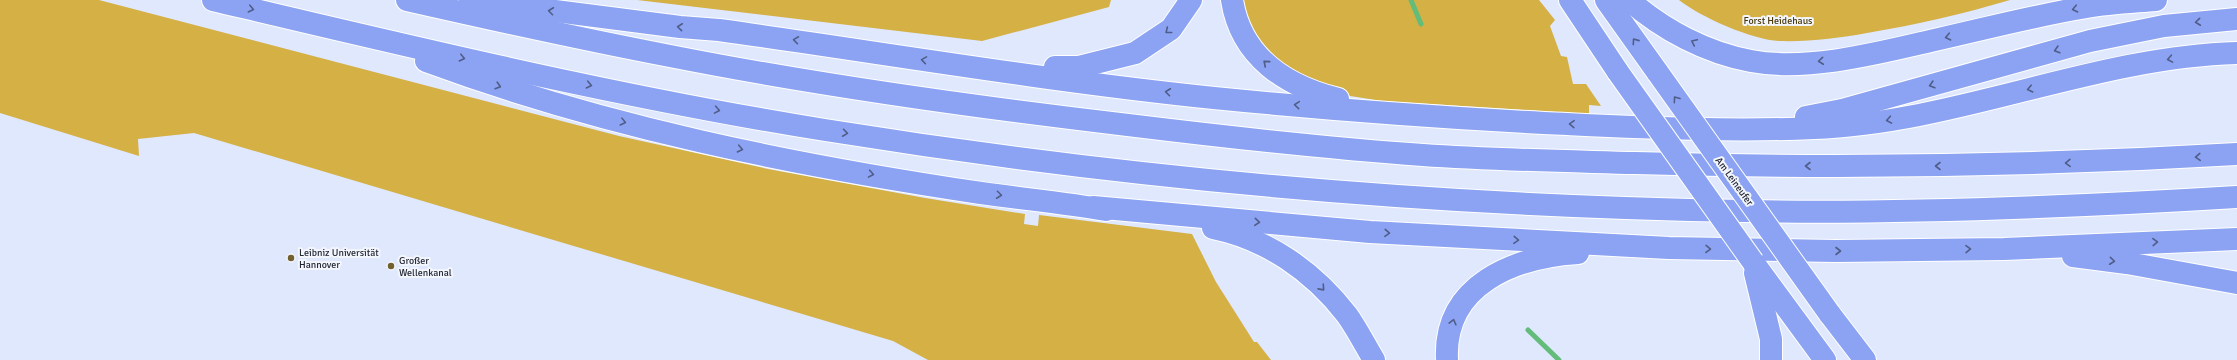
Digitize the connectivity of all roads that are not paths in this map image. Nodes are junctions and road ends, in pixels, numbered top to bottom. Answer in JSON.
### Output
{"nodes":[{"id":1,"x":213,"y":0,"type":"edge"},
{"id":2,"x":407,"y":0,"type":"edge"},
{"id":3,"x":470,"y":0,"type":"edge"},
{"id":4,"x":1191,"y":0,"type":"edge"},
{"id":5,"x":1232,"y":0,"type":"edge"},
{"id":6,"x":1570,"y":0,"type":"edge"},
{"id":7,"x":1606,"y":0,"type":"edge"},
{"id":8,"x":1629,"y":0,"type":"edge"},
{"id":9,"x":2156,"y":0,"type":"edge"},
{"id":10,"x":2237,"y":19,"type":"edge"},
{"id":11,"x":342,"y":31,"type":"junction"},
{"id":12,"x":2237,"y":53,"type":"edge"},
{"id":13,"x":963,"y":66,"type":"junction"},
{"id":14,"x":1462,"y":118,"type":"junction"},
{"id":15,"x":1748,"y":129,"type":"junction"},
{"id":16,"x":2237,"y":154,"type":"edge"},
{"id":17,"x":2237,"y":197,"type":"edge"},
{"id":18,"x":1093,"y":207,"type":"junction"},
{"id":19,"x":2237,"y":239,"type":"edge"},
{"id":20,"x":1669,"y":248,"type":"junction"},
{"id":21,"x":2004,"y":249,"type":"junction"},
{"id":22,"x":1753,"y":262,"type":"junction"},
{"id":23,"x":2237,"y":283,"type":"edge"},
{"id":24,"x":1374,"y":360,"type":"edge"},
{"id":25,"x":1447,"y":360,"type":"edge"},
{"id":26,"x":1771,"y":360,"type":"edge"},
{"id":27,"x":1825,"y":360,"type":"edge"},
{"id":28,"x":1865,"y":360,"type":"edge"}],
"edges":[{"from":1,"to":11,"type":"highway","one_way":true},
{"from":16,"to":2,"type":"highway","one_way":true},
{"from":13,"to":3,"type":"highway","one_way":true},
{"from":4,"to":13,"type":"highway","one_way":true},
{"from":14,"to":5,"type":"highway","one_way":true},
{"from":6,"to":22,"type":"highway","bridge":true},
{"from":28,"to":7,"type":"highway","name":"Am Leineufer","one_way":true,"bridge":true},
{"from":9,"to":8,"type":"highway","one_way":true},
{"from":10,"to":15,"type":"highway","one_way":true},
{"from":11,"to":17,"type":"highway","one_way":true},
{"from":11,"to":18,"type":"highway","one_way":true},
{"from":12,"to":15,"type":"highway","one_way":true},
{"from":14,"to":13,"type":"highway","one_way":true},
{"from":15,"to":14,"type":"highway","one_way":true},
{"from":18,"to":20,"type":"highway","one_way":true},
{"from":18,"to":24,"type":"highway","one_way":true},
{"from":21,"to":19,"type":"highway","one_way":true},
{"from":20,"to":21,"type":"highway","one_way":true},
{"from":25,"to":20,"type":"highway","one_way":true},
{"from":21,"to":23,"type":"highway","one_way":true},
{"from":22,"to":26,"type":"highway"},
{"from":22,"to":27,"type":"highway"}]}
